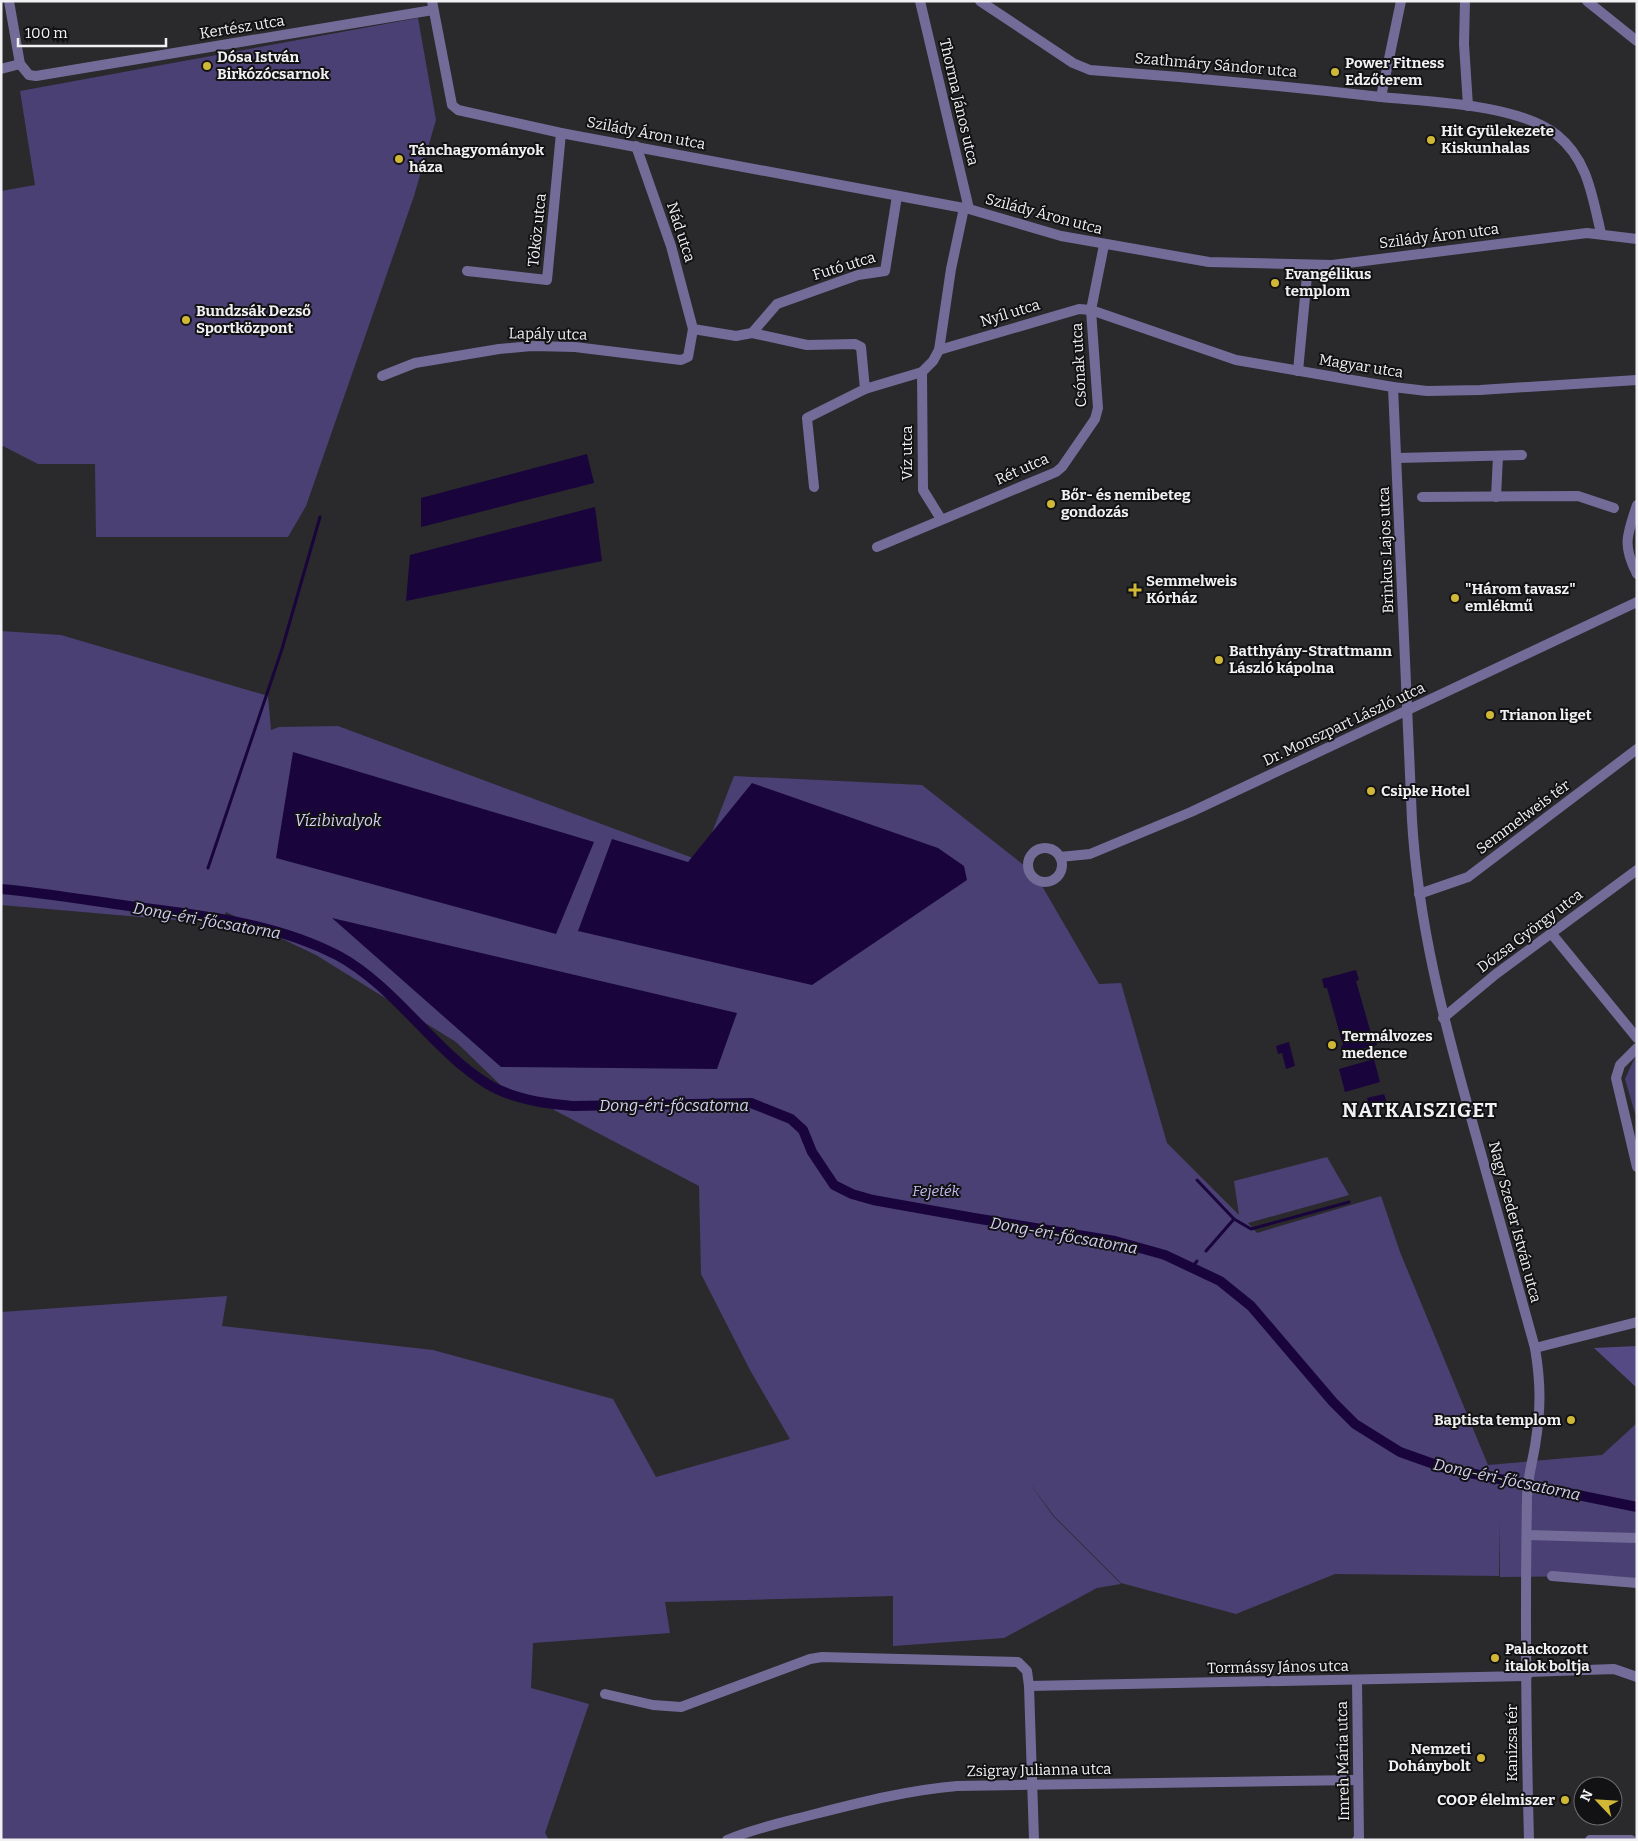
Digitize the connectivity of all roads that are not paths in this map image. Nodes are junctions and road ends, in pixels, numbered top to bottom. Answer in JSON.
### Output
{"nodes":[{"id":1,"x":9,"y":1,"type":"edge"},
{"id":2,"x":920,"y":1,"type":"edge"},
{"id":3,"x":980,"y":1,"type":"edge"},
{"id":4,"x":1401,"y":1,"type":"edge"},
{"id":5,"x":1466,"y":1,"type":"edge"},
{"id":6,"x":1587,"y":1,"type":"edge"},
{"id":7,"x":433,"y":4,"type":"edge"},
{"id":8,"x":1637,"y":41,"type":"edge"},
{"id":9,"x":20,"y":64,"type":"junction"},
{"id":10,"x":1,"y":69,"type":"edge"},
{"id":11,"x":1381,"y":97,"type":"junction"},
{"id":12,"x":1468,"y":106,"type":"junction"},
{"id":13,"x":561,"y":133,"type":"junction"},
{"id":14,"x":636,"y":146,"type":"junction"},
{"id":15,"x":897,"y":196,"type":"junction"},
{"id":16,"x":966,"y":209,"type":"junction"},
{"id":17,"x":1601,"y":233,"type":"junction"},
{"id":18,"x":1637,"y":239,"type":"edge"},
{"id":19,"x":1104,"y":245,"type":"junction"},
{"id":20,"x":1308,"y":265,"type":"junction"},
{"id":21,"x":467,"y":271,"type":"dead end"},
{"id":22,"x":1090,"y":310,"type":"junction"},
{"id":23,"x":693,"y":329,"type":"junction"},
{"id":24,"x":752,"y":332,"type":"junction"},
{"id":25,"x":939,"y":350,"type":"junction"},
{"id":26,"x":1298,"y":371,"type":"junction"},
{"id":27,"x":922,"y":372,"type":"junction"},
{"id":28,"x":382,"y":376,"type":"dead end"},
{"id":29,"x":1637,"y":380,"type":"edge"},
{"id":30,"x":1393,"y":387,"type":"junction"},
{"id":31,"x":865,"y":389,"type":"junction"},
{"id":32,"x":1095,"y":419,"type":"joint"},
{"id":33,"x":1522,"y":455,"type":"dead end"},
{"id":34,"x":1498,"y":456,"type":"junction"},
{"id":35,"x":1398,"y":458,"type":"junction"},
{"id":36,"x":814,"y":487,"type":"dead end"},
{"id":37,"x":1496,"y":496,"type":"junction"},
{"id":38,"x":1422,"y":497,"type":"dead end"},
{"id":39,"x":1637,"y":505,"type":"edge"},
{"id":40,"x":1614,"y":508,"type":"dead end"},
{"id":41,"x":941,"y":519,"type":"junction"},
{"id":42,"x":877,"y":547,"type":"dead end"},
{"id":43,"x":1637,"y":574,"type":"edge"},
{"id":44,"x":1637,"y":602,"type":"edge"},
{"id":45,"x":1408,"y":711,"type":"junction"},
{"id":46,"x":1637,"y":749,"type":"edge"},
{"id":47,"x":1060,"y":857,"type":"dead end"},
{"id":48,"x":1637,"y":870,"type":"edge"},
{"id":49,"x":1420,"y":894,"type":"junction"},
{"id":50,"x":1551,"y":933,"type":"junction"},
{"id":51,"x":1443,"y":1018,"type":"junction"},
{"id":52,"x":1637,"y":1038,"type":"edge"},
{"id":53,"x":1637,"y":1048,"type":"edge"},
{"id":54,"x":1637,"y":1167,"type":"edge"},
{"id":55,"x":1637,"y":1322,"type":"edge"},
{"id":56,"x":1534,"y":1348,"type":"junction"},
{"id":57,"x":1527,"y":1535,"type":"junction"},
{"id":58,"x":1637,"y":1538,"type":"edge"},
{"id":59,"x":1552,"y":1576,"type":"dead end"},
{"id":60,"x":1637,"y":1583,"type":"edge"},
{"id":61,"x":1527,"y":1674,"type":"junction"},
{"id":62,"x":1637,"y":1677,"type":"edge"},
{"id":63,"x":1357,"y":1680,"type":"junction"},
{"id":64,"x":1029,"y":1686,"type":"junction"},
{"id":65,"x":605,"y":1694,"type":"dead end"},
{"id":66,"x":1358,"y":1780,"type":"junction"},
{"id":67,"x":1033,"y":1786,"type":"junction"},
{"id":68,"x":727,"y":1840,"type":"edge"},
{"id":69,"x":1034,"y":1840,"type":"edge"},
{"id":70,"x":1357,"y":1840,"type":"edge"},
{"id":71,"x":1529,"y":1840,"type":"edge"},
{"id":72,"x":1590,"y":1840,"type":"edge"},
{"id":73,"x":1631,"y":1840,"type":"edge"}],
"edges":[{"from":1,"to":9,"type":"street"},
{"from":2,"to":16,"type":"street","name":"Thorma János utca"},
{"from":3,"to":11,"type":"street","name":"Szathmáry Sándor utca"},
{"from":4,"to":11,"type":"street"},
{"from":5,"to":12,"type":"street"},
{"from":6,"to":8,"type":"street"},
{"from":7,"to":9,"type":"street","name":"Kertész utca"},
{"from":7,"to":13,"type":"street","name":"Szilády Áron utca"},
{"from":9,"to":10,"type":"street"},
{"from":11,"to":12,"type":"street","name":"Szathmáry Sándor utca"},
{"from":12,"to":17,"type":"street","name":"Szathmáry Sándor utca"},
{"from":13,"to":14,"type":"street","name":"Szilády Áron utca"},
{"from":13,"to":21,"type":"street","name":"Tóköz utca"},
{"from":14,"to":15,"type":"street","name":"Szilády Áron utca"},
{"from":14,"to":23,"type":"street","name":"Nád utca"},
{"from":15,"to":16,"type":"street","name":"Szilády Áron utca"},
{"from":15,"to":24,"type":"street","name":"Futó utca"},
{"from":16,"to":19,"type":"street","name":"Szilády Áron utca"},
{"from":16,"to":25,"type":"street"},
{"from":17,"to":18,"type":"street","name":"Szilády Áron utca"},
{"from":17,"to":20,"type":"street","name":"Szilády Áron utca"},
{"from":19,"to":20,"type":"street","name":"Szilády Áron utca"},
{"from":19,"to":22,"type":"street","name":"Csónak utca"},
{"from":20,"to":26,"type":"street"},
{"from":22,"to":25,"type":"street","name":"Nyíl utca"},
{"from":22,"to":26,"type":"street","name":"Magyar utca"},
{"from":22,"to":32,"type":"street","name":"Csónak utca"},
{"from":23,"to":24,"type":"street"},
{"from":23,"to":28,"type":"street","name":"Lapály utca"},
{"from":24,"to":31,"type":"street"},
{"from":25,"to":27,"type":"street"},
{"from":26,"to":30,"type":"street","name":"Magyar utca"},
{"from":27,"to":31,"type":"street"},
{"from":27,"to":41,"type":"street","name":"Víz utca"},
{"from":29,"to":30,"type":"street","name":"Magyar utca"},
{"from":30,"to":35,"type":"street","name":"Brinkus Lajos utca"},
{"from":31,"to":36,"type":"street"},
{"from":32,"to":41,"type":"street","name":"Rét utca"},
{"from":33,"to":34,"type":"street"},
{"from":34,"to":35,"type":"street"},
{"from":34,"to":37,"type":"street"},
{"from":35,"to":45,"type":"street","name":"Brinkus Lajos utca"},
{"from":37,"to":38,"type":"street"},
{"from":37,"to":40,"type":"street"},
{"from":39,"to":43,"type":"street"},
{"from":41,"to":42,"type":"street"},
{"from":44,"to":45,"type":"street","name":"Dr. Monszpart László utca"},
{"from":45,"to":47,"type":"street","name":"Dr. Monszpart László utca"},
{"from":45,"to":49,"type":"street","name":"Nagy Szeder István utca"},
{"from":46,"to":49,"type":"street","name":"Semmelweis tér"},
{"from":48,"to":50,"type":"street","name":"Dózsa György utca"},
{"from":49,"to":51,"type":"street","name":"Nagy Szeder István utca"},
{"from":50,"to":51,"type":"street","name":"Dózsa György utca"},
{"from":50,"to":52,"type":"street"},
{"from":51,"to":56,"type":"street","name":"Nagy Szeder István utca"},
{"from":53,"to":54,"type":"street"},
{"from":55,"to":56,"type":"street"},
{"from":56,"to":57,"type":"street","name":"Nagy Szeder István utca"},
{"from":57,"to":58,"type":"street"},
{"from":57,"to":61,"type":"street"},
{"from":59,"to":60,"type":"street"},
{"from":61,"to":62,"type":"street","name":"Tormássy János utca"},
{"from":61,"to":63,"type":"street","name":"Tormássy János utca"},
{"from":61,"to":71,"type":"street","name":"Kanizsa tér"},
{"from":63,"to":64,"type":"street","name":"Tormássy János utca"},
{"from":63,"to":66,"type":"street","name":"Imreh Mária utca"},
{"from":64,"to":65,"type":"street"},
{"from":64,"to":67,"type":"street"},
{"from":66,"to":67,"type":"street","name":"Zsigray Julianna utca"},
{"from":66,"to":70,"type":"street","name":"Imreh Mária utca"},
{"from":67,"to":68,"type":"street","name":"Zsigray Julianna utca"},
{"from":67,"to":69,"type":"street"},
{"from":72,"to":73,"type":"street"}]}
